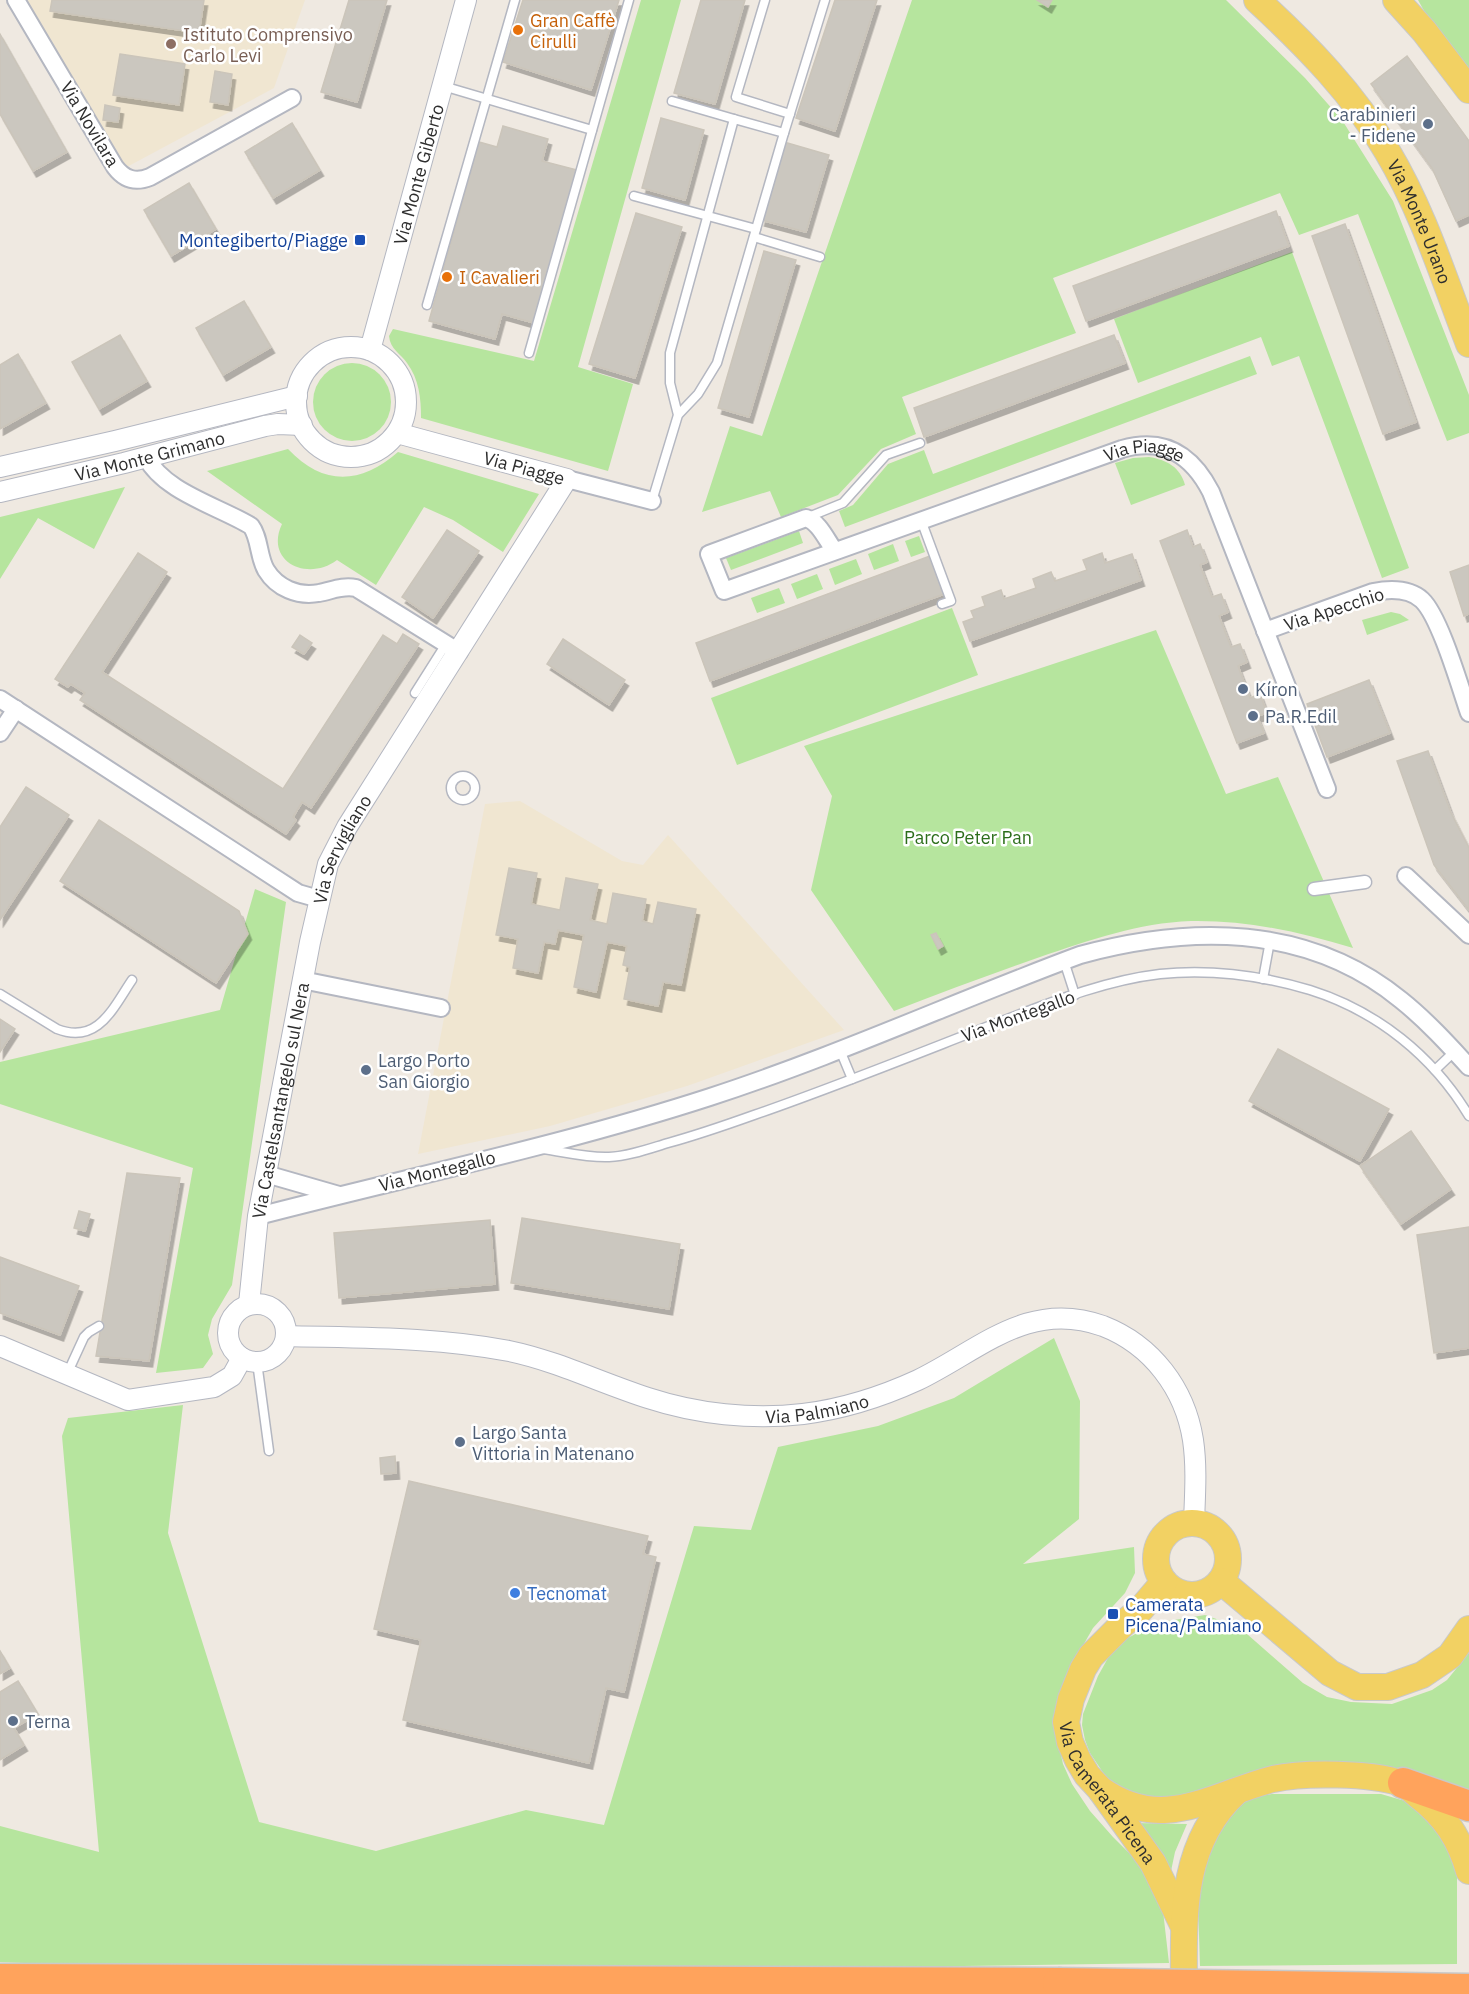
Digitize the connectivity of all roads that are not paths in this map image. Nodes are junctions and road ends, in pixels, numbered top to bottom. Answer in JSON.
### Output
{"nodes":[{"id":1,"x":16,"y":0,"type":"edge"},
{"id":2,"x":466,"y":0,"type":"edge"},
{"id":3,"x":514,"y":0,"type":"edge"},
{"id":4,"x":629,"y":0,"type":"edge"},
{"id":5,"x":765,"y":0,"type":"edge"},
{"id":6,"x":825,"y":0,"type":"edge"},
{"id":7,"x":1257,"y":0,"type":"edge"},
{"id":8,"x":1396,"y":0,"type":"edge"},
{"id":9,"x":1409,"y":0,"type":"edge"},
{"id":10,"x":1424,"y":31,"type":"junction"},
{"id":11,"x":442,"y":86,"type":"junction"},
{"id":12,"x":1469,"y":90,"type":"edge"},
{"id":13,"x":292,"y":98,"type":"dead end"},
{"id":14,"x":486,"y":98,"type":"junction"},
{"id":15,"x":672,"y":101,"type":"dead end"},
{"id":16,"x":790,"y":114,"type":"junction"},
{"id":17,"x":734,"y":119,"type":"junction"},
{"id":18,"x":592,"y":130,"type":"junction"},
{"id":19,"x":784,"y":133,"type":"junction"},
{"id":20,"x":634,"y":196,"type":"dead end"},
{"id":21,"x":707,"y":215,"type":"junction"},
{"id":22,"x":755,"y":233,"type":"junction"},
{"id":23,"x":820,"y":257,"type":"dead end"},
{"id":24,"x":427,"y":305,"type":"dead end"},
{"id":25,"x":1469,"y":344,"type":"edge"},
{"id":26,"x":370,"y":350,"type":"junction"},
{"id":27,"x":529,"y":353,"type":"dead end"},
{"id":28,"x":297,"y":396,"type":"junction"},
{"id":29,"x":678,"y":415,"type":"junction"},
{"id":30,"x":302,"y":425,"type":"junction"},
{"id":31,"x":397,"y":433,"type":"junction"},
{"id":32,"x":920,"y":443,"type":"dead end"},
{"id":33,"x":146,"y":457,"type":"junction"},
{"id":34,"x":0,"y":467,"type":"edge"},
{"id":35,"x":567,"y":479,"type":"junction"},
{"id":36,"x":0,"y":492,"type":"edge"},
{"id":37,"x":652,"y":501,"type":"joint"},
{"id":38,"x":802,"y":519,"type":"junction"},
{"id":39,"x":921,"y":520,"type":"junction"},
{"id":40,"x":834,"y":550,"type":"junction"},
{"id":41,"x":942,"y":604,"type":"dead end"},
{"id":42,"x":1265,"y":631,"type":"junction"},
{"id":43,"x":453,"y":648,"type":"junction"},
{"id":44,"x":415,"y":693,"type":"dead end"},
{"id":45,"x":0,"y":699,"type":"edge"},
{"id":46,"x":15,"y":709,"type":"junction"},
{"id":47,"x":1469,"y":713,"type":"edge"},
{"id":48,"x":0,"y":734,"type":"edge"},
{"id":49,"x":1327,"y":789,"type":"dead end"},
{"id":50,"x":1406,"y":876,"type":"dead end"},
{"id":51,"x":1365,"y":882,"type":"dead end"},
{"id":52,"x":1314,"y":889,"type":"dead end"},
{"id":53,"x":319,"y":899,"type":"junction"},
{"id":54,"x":1469,"y":935,"type":"edge"},
{"id":55,"x":1270,"y":941,"type":"junction"},
{"id":56,"x":1064,"y":961,"type":"junction"},
{"id":57,"x":1263,"y":979,"type":"junction"},
{"id":58,"x":132,"y":980,"type":"dead end"},
{"id":59,"x":302,"y":980,"type":"junction"},
{"id":60,"x":0,"y":994,"type":"edge"},
{"id":61,"x":1075,"y":995,"type":"junction"},
{"id":62,"x":441,"y":1008,"type":"dead end"},
{"id":63,"x":840,"y":1050,"type":"junction"},
{"id":64,"x":1455,"y":1051,"type":"junction"},
{"id":65,"x":1469,"y":1067,"type":"edge"},
{"id":66,"x":1435,"y":1070,"type":"junction"},
{"id":67,"x":852,"y":1079,"type":"junction"},
{"id":68,"x":1469,"y":1116,"type":"edge"},
{"id":69,"x":534,"y":1147,"type":"junction"},
{"id":70,"x":266,"y":1174,"type":"junction"},
{"id":71,"x":339,"y":1195,"type":"junction"},
{"id":72,"x":258,"y":1216,"type":"junction"},
{"id":73,"x":249,"y":1304,"type":"junction"},
{"id":74,"x":99,"y":1326,"type":"dead end"},
{"id":75,"x":286,"y":1336,"type":"junction"},
{"id":76,"x":0,"y":1346,"type":"edge"},
{"id":77,"x":250,"y":1360,"type":"junction"},
{"id":78,"x":67,"y":1375,"type":"junction"},
{"id":79,"x":269,"y":1451,"type":"dead end"},
{"id":80,"x":1194,"y":1522,"type":"junction"},
{"id":81,"x":1221,"y":1581,"type":"junction"},
{"id":82,"x":1164,"y":1582,"type":"junction"},
{"id":83,"x":1469,"y":1629,"type":"edge"},
{"id":84,"x":1403,"y":1783,"type":"junction"},
{"id":85,"x":1100,"y":1789,"type":"junction"},
{"id":86,"x":1239,"y":1790,"type":"junction"},
{"id":87,"x":1469,"y":1806,"type":"edge"},
{"id":88,"x":1469,"y":1871,"type":"edge"},
{"id":89,"x":1184,"y":1927,"type":"junction"},
{"id":90,"x":0,"y":1979,"type":"edge"},
{"id":91,"x":1469,"y":1989,"type":"edge"},
{"id":92,"x":1184,"y":1994,"type":"edge"}],
"edges":[{"from":1,"to":13,"type":"street","name":"Via Novilara"},
{"from":2,"to":11,"type":"street","name":"Via Monte Giberto"},
{"from":3,"to":14,"type":"lane"},
{"from":4,"to":18,"type":"lane"},
{"from":5,"to":16,"type":"lane"},
{"from":6,"to":16,"type":"lane"},
{"from":7,"to":25,"type":"main road","name":"Via Monte Urano"},
{"from":8,"to":10,"type":"main road"},
{"from":9,"to":10,"type":"main road"},
{"from":10,"to":12,"type":"main road"},
{"from":11,"to":14,"type":"lane"},
{"from":11,"to":26,"type":"street","name":"Via Monte Giberto"},
{"from":14,"to":18,"type":"lane"},
{"from":14,"to":24,"type":"lane"},
{"from":15,"to":17,"type":"lane"},
{"from":16,"to":19,"type":"lane"},
{"from":17,"to":19,"type":"lane"},
{"from":17,"to":21,"type":"lane"},
{"from":18,"to":27,"type":"lane"},
{"from":19,"to":22,"type":"lane"},
{"from":20,"to":21,"type":"lane"},
{"from":21,"to":22,"type":"lane"},
{"from":21,"to":29,"type":"lane"},
{"from":22,"to":23,"type":"lane"},
{"from":22,"to":29,"type":"lane"},
{"from":26,"to":28,"type":"street"},
{"from":26,"to":31,"type":"street"},
{"from":28,"to":30,"type":"street"},
{"from":28,"to":34,"type":"street","name":"Via Monte Grimano"},
{"from":29,"to":37,"type":"lane"},
{"from":30,"to":31,"type":"street"},
{"from":30,"to":33,"type":"street","name":"Via Monte Grimano"},
{"from":31,"to":35,"type":"street","name":"Via Piagge"},
{"from":32,"to":38,"type":"lane"},
{"from":33,"to":36,"type":"street","name":"Via Monte Grimano"},
{"from":33,"to":43,"type":"street"},
{"from":35,"to":37,"type":"street","name":"Via Piagge"},
{"from":35,"to":43,"type":"street","name":"Via Servigliano"},
{"from":38,"to":40,"type":"street"},
{"from":38,"to":40,"type":"street","name":"Via Piagge"},
{"from":39,"to":40,"type":"street","name":"Via Piagge"},
{"from":39,"to":41,"type":"lane"},
{"from":39,"to":42,"type":"street","name":"Via Piagge"},
{"from":42,"to":47,"type":"street","name":"Via Apecchio"},
{"from":42,"to":49,"type":"street","name":"Via Piagge"},
{"from":43,"to":44,"type":"lane"},
{"from":43,"to":53,"type":"street","name":"Via Servigliano"},
{"from":45,"to":46,"type":"street","name":"Via Servigliano"},
{"from":46,"to":48,"type":"street"},
{"from":46,"to":53,"type":"street","name":"Via Servigliano"},
{"from":50,"to":54,"type":"street"},
{"from":51,"to":52,"type":"street"},
{"from":53,"to":59,"type":"street","name":"Via Castelsantangelo sul Nera"},
{"from":55,"to":56,"type":"street","name":"Via Montegallo"},
{"from":55,"to":57,"type":"lane"},
{"from":55,"to":64,"type":"street","name":"Via Montegallo"},
{"from":56,"to":61,"type":"lane"},
{"from":56,"to":63,"type":"street","name":"Via Montegallo"},
{"from":57,"to":61,"type":"lane","name":"Via Montegallo"},
{"from":57,"to":66,"type":"lane","name":"Via Montegallo"},
{"from":58,"to":60,"type":"lane"},
{"from":59,"to":62,"type":"street"},
{"from":59,"to":70,"type":"street","name":"Via Castelsantangelo sul Nera"},
{"from":61,"to":67,"type":"lane","name":"Via Montegallo"},
{"from":63,"to":67,"type":"lane"},
{"from":63,"to":69,"type":"street","name":"Via Montegallo"},
{"from":64,"to":65,"type":"street","name":"Via Montegallo"},
{"from":64,"to":66,"type":"lane"},
{"from":66,"to":68,"type":"lane","name":"Via Montegallo"},
{"from":67,"to":69,"type":"lane","name":"Via Montegallo"},
{"from":69,"to":71,"type":"street","name":"Via Montegallo"},
{"from":70,"to":71,"type":"street","name":"Via Montegallo"},
{"from":70,"to":72,"type":"street","name":"Via Castelsantangelo sul Nera"},
{"from":71,"to":72,"type":"street","name":"Via Montegallo"},
{"from":72,"to":73,"type":"street","name":"Via Castelsantangelo sul Nera"},
{"from":73,"to":75,"type":"street"},
{"from":73,"to":77,"type":"street"},
{"from":74,"to":78,"type":"lane"},
{"from":75,"to":77,"type":"street"},
{"from":75,"to":80,"type":"street","name":"Via Palmiano"},
{"from":76,"to":78,"type":"street"},
{"from":77,"to":78,"type":"street"},
{"from":77,"to":79,"type":"lane"},
{"from":80,"to":81,"type":"main road"},
{"from":80,"to":82,"type":"main road"},
{"from":81,"to":82,"type":"main road"},
{"from":81,"to":83,"type":"main road"},
{"from":82,"to":85,"type":"main road","name":"Via Camerata Picena"},
{"from":84,"to":86,"type":"main road"},
{"from":84,"to":87,"type":"highway"},
{"from":84,"to":88,"type":"main road"},
{"from":85,"to":86,"type":"main road"},
{"from":85,"to":89,"type":"main road","name":"Via Camerata Picena"},
{"from":86,"to":89,"type":"main road"},
{"from":89,"to":92,"type":"main road","name":"Via Camerata Picena"},
{"from":90,"to":91,"type":"highway","bridge":true}]}
